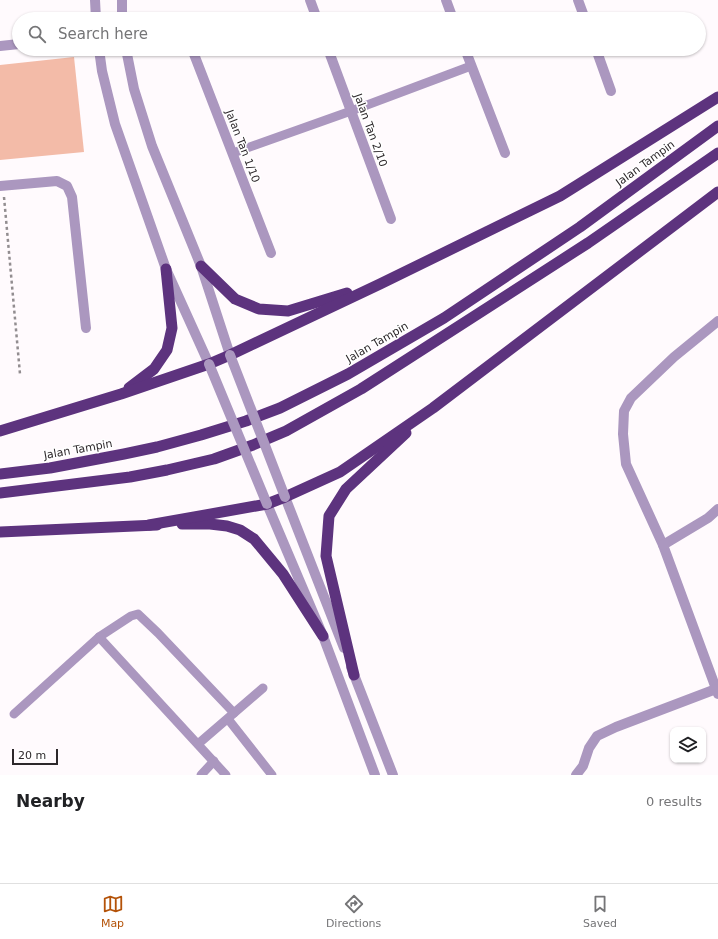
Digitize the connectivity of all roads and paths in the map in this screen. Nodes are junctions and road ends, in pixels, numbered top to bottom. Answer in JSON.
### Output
{"nodes":[{"id":1,"x":95,"y":0,"type":"edge"},
{"id":2,"x":122,"y":0,"type":"edge"},
{"id":3,"x":310,"y":0,"type":"edge"},
{"id":4,"x":446,"y":0,"type":"edge"},
{"id":5,"x":578,"y":0,"type":"edge"},
{"id":6,"x":96,"y":12,"type":"edge"},
{"id":7,"x":122,"y":12,"type":"edge"},
{"id":8,"x":314,"y":12,"type":"edge"},
{"id":9,"x":450,"y":12,"type":"edge"},
{"id":10,"x":582,"y":12,"type":"edge"},
{"id":11,"x":12,"y":45,"type":"edge"},
{"id":12,"x":0,"y":46,"type":"edge"},
{"id":13,"x":100,"y":56,"type":"edge"},
{"id":14,"x":127,"y":56,"type":"edge"},
{"id":15,"x":195,"y":56,"type":"edge"},
{"id":16,"x":331,"y":56,"type":"edge"},
{"id":17,"x":467,"y":56,"type":"edge"},
{"id":18,"x":598,"y":56,"type":"edge"},
{"id":19,"x":471,"y":66,"type":"junction"},
{"id":20,"x":611,"y":91,"type":"dead end"},
{"id":21,"x":718,"y":97,"type":"edge"},
{"id":22,"x":351,"y":111,"type":"junction"},
{"id":23,"x":718,"y":126,"type":"edge"},
{"id":24,"x":232,"y":153,"type":"junction"},
{"id":25,"x":505,"y":153,"type":"dead end"},
{"id":26,"x":718,"y":153,"type":"edge"},
{"id":27,"x":2,"y":186,"type":"edge"},
{"id":28,"x":718,"y":192,"type":"edge"},
{"id":29,"x":391,"y":220,"type":"dead end"},
{"id":30,"x":271,"y":253,"type":"dead end"},
{"id":31,"x":202,"y":266,"type":"junction"},
{"id":32,"x":166,"y":269,"type":"junction"},
{"id":33,"x":380,"y":284,"type":"junction"},
{"id":34,"x":718,"y":320,"type":"edge"},
{"id":35,"x":86,"y":328,"type":"dead end"},
{"id":36,"x":230,"y":355,"type":"junction"},
{"id":37,"x":210,"y":364,"type":"junction"},
{"id":38,"x":20,"y":374,"type":"dead end"},
{"id":39,"x":121,"y":394,"type":"junction"},
{"id":40,"x":432,"y":408,"type":"junction"},
{"id":41,"x":0,"y":431,"type":"edge"},
{"id":42,"x":0,"y":474,"type":"edge"},
{"id":43,"x":0,"y":493,"type":"edge"},
{"id":44,"x":285,"y":497,"type":"junction"},
{"id":45,"x":267,"y":504,"type":"junction"},
{"id":46,"x":718,"y":509,"type":"edge"},
{"id":47,"x":149,"y":525,"type":"junction"},
{"id":48,"x":0,"y":532,"type":"edge"},
{"id":49,"x":663,"y":545,"type":"junction"},
{"id":50,"x":323,"y":636,"type":"junction"},
{"id":51,"x":99,"y":637,"type":"junction"},
{"id":52,"x":354,"y":675,"type":"junction"},
{"id":53,"x":263,"y":688,"type":"dead end"},
{"id":54,"x":717,"y":692,"type":"edge"},
{"id":55,"x":14,"y":714,"type":"dead end"},
{"id":56,"x":231,"y":716,"type":"junction"},
{"id":57,"x":198,"y":744,"type":"junction"},
{"id":58,"x":214,"y":761,"type":"junction"},
{"id":59,"x":585,"y":770,"type":"edge"},
{"id":60,"x":200,"y":775,"type":"edge"},
{"id":61,"x":226,"y":775,"type":"edge"},
{"id":62,"x":272,"y":775,"type":"edge"},
{"id":63,"x":375,"y":775,"type":"edge"},
{"id":64,"x":393,"y":775,"type":"edge"},
{"id":65,"x":576,"y":775,"type":"edge"}],
"edges":[{"from":1,"to":6,"type":"street"},
{"from":2,"to":7,"type":"street"},
{"from":3,"to":8,"type":"street"},
{"from":4,"to":9,"type":"street"},
{"from":5,"to":10,"type":"street"},
{"from":11,"to":12,"type":"street"},
{"from":13,"to":32,"type":"street"},
{"from":14,"to":31,"type":"street"},
{"from":15,"to":24,"type":"street","name":"Jalan Tan 1/10"},
{"from":16,"to":22,"type":"street","name":"Jalan Tan 2/10"},
{"from":17,"to":19,"type":"street"},
{"from":18,"to":20,"type":"street"},
{"from":19,"to":22,"type":"lane"},
{"from":19,"to":25,"type":"street"},
{"from":21,"to":33,"type":"highway"},
{"from":22,"to":24,"type":"lane"},
{"from":22,"to":29,"type":"street","name":"Jalan Tan 2/10"},
{"from":23,"to":42,"type":"highway","name":"Jalan Tampin"},
{"from":24,"to":30,"type":"street","name":"Jalan Tan 1/10"},
{"from":26,"to":43,"type":"highway"},
{"from":27,"to":35,"type":"street"},
{"from":27,"to":38,"type":"path"},
{"from":28,"to":40,"type":"highway"},
{"from":31,"to":33,"type":"highway"},
{"from":31,"to":36,"type":"street"},
{"from":32,"to":37,"type":"street"},
{"from":32,"to":39,"type":"highway"},
{"from":33,"to":36,"type":"highway"},
{"from":34,"to":49,"type":"street"},
{"from":36,"to":37,"type":"highway"},
{"from":36,"to":44,"type":"street","bridge":true},
{"from":37,"to":39,"type":"highway"},
{"from":37,"to":45,"type":"street","bridge":true},
{"from":39,"to":41,"type":"highway"},
{"from":40,"to":44,"type":"highway"},
{"from":40,"to":52,"type":"highway"},
{"from":44,"to":45,"type":"highway"},
{"from":44,"to":52,"type":"street"},
{"from":45,"to":47,"type":"highway"},
{"from":45,"to":50,"type":"street"},
{"from":46,"to":49,"type":"street"},
{"from":47,"to":48,"type":"highway"},
{"from":47,"to":50,"type":"highway"},
{"from":49,"to":54,"type":"street"},
{"from":50,"to":63,"type":"street"},
{"from":51,"to":55,"type":"lane"},
{"from":51,"to":56,"type":"lane"},
{"from":51,"to":57,"type":"lane"},
{"from":52,"to":64,"type":"street"},
{"from":53,"to":56,"type":"lane"},
{"from":54,"to":59,"type":"street"},
{"from":56,"to":57,"type":"lane"},
{"from":56,"to":62,"type":"lane"},
{"from":57,"to":58,"type":"lane"},
{"from":58,"to":60,"type":"lane"},
{"from":58,"to":61,"type":"lane"},
{"from":59,"to":65,"type":"street"}]}
